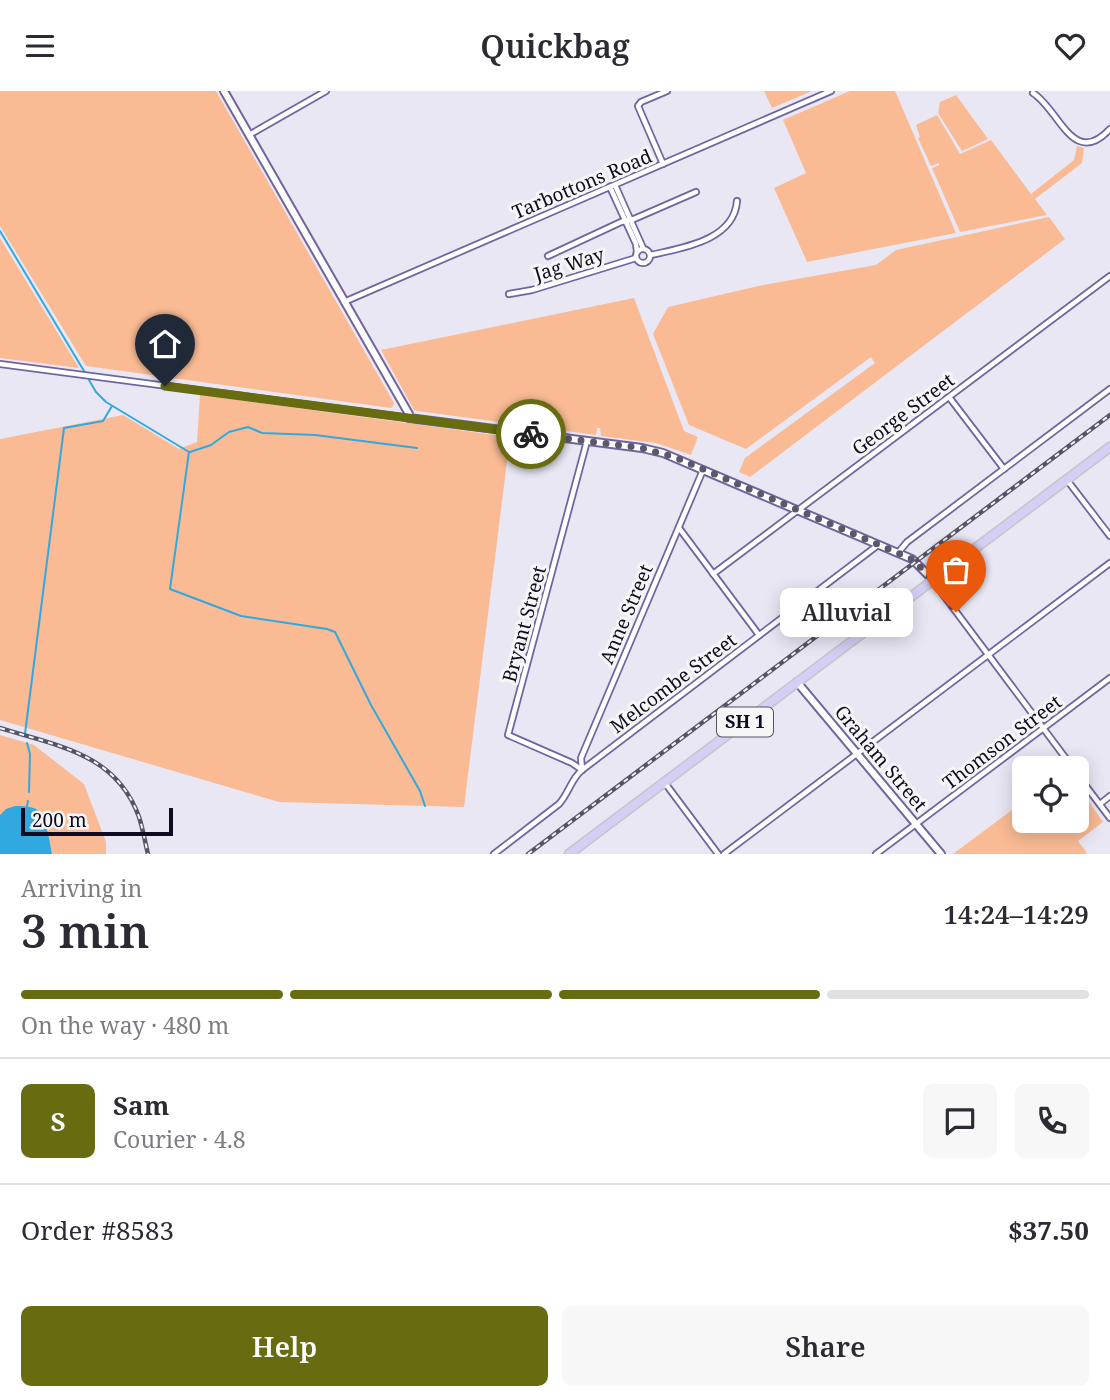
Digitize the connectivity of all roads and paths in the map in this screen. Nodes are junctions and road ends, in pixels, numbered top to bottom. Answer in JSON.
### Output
{"nodes":[{"id":1,"x":224,"y":91,"type":"edge"},
{"id":2,"x":326,"y":91,"type":"edge"},
{"id":3,"x":667,"y":91,"type":"edge"},
{"id":4,"x":831,"y":91,"type":"edge"},
{"id":5,"x":1032,"y":93,"type":"dead end"},
{"id":6,"x":1110,"y":129,"type":"edge"},
{"id":7,"x":249,"y":135,"type":"junction"},
{"id":8,"x":663,"y":164,"type":"junction"},
{"id":9,"x":612,"y":186,"type":"junction"},
{"id":10,"x":696,"y":192,"type":"dead end"},
{"id":11,"x":737,"y":201,"type":"dead end"},
{"id":12,"x":628,"y":221,"type":"junction"},
{"id":13,"x":643,"y":249,"type":"junction"},
{"id":14,"x":637,"y":255,"type":"junction"},
{"id":15,"x":651,"y":255,"type":"junction"},
{"id":16,"x":548,"y":256,"type":"dead end"},
{"id":17,"x":1110,"y":276,"type":"edge"},
{"id":18,"x":509,"y":294,"type":"dead end"},
{"id":19,"x":344,"y":302,"type":"junction"},
{"id":20,"x":0,"y":364,"type":"edge"},
{"id":21,"x":1110,"y":389,"type":"edge"},
{"id":22,"x":949,"y":397,"type":"junction"},
{"id":23,"x":409,"y":418,"type":"junction"},
{"id":24,"x":587,"y":441,"type":"junction"},
{"id":25,"x":1110,"y":447,"type":"edge"},
{"id":26,"x":1004,"y":469,"type":"junction"},
{"id":27,"x":703,"y":470,"type":"junction"},
{"id":28,"x":1067,"y":479,"type":"junction"},
{"id":29,"x":800,"y":510,"type":"junction"},
{"id":30,"x":678,"y":527,"type":"junction"},
{"id":31,"x":1110,"y":536,"type":"edge"},
{"id":32,"x":879,"y":544,"type":"junction"},
{"id":33,"x":898,"y":553,"type":"junction"},
{"id":34,"x":1110,"y":563,"type":"edge"},
{"id":35,"x":713,"y":575,"type":"junction"},
{"id":36,"x":933,"y":580,"type":"junction"},
{"id":37,"x":759,"y":635,"type":"junction"},
{"id":38,"x":988,"y":655,"type":"junction"},
{"id":39,"x":1110,"y":678,"type":"edge"},
{"id":40,"x":797,"y":682,"type":"junction"},
{"id":41,"x":1044,"y":728,"type":"junction"},
{"id":42,"x":857,"y":754,"type":"junction"},
{"id":43,"x":1065,"y":756,"type":"edge"},
{"id":44,"x":582,"y":770,"type":"junction"},
{"id":45,"x":664,"y":783,"type":"junction"},
{"id":46,"x":1089,"y":789,"type":"edge"},
{"id":47,"x":1110,"y":796,"type":"edge"},
{"id":48,"x":1100,"y":804,"type":"junction"},
{"id":49,"x":1110,"y":818,"type":"edge"},
{"id":50,"x":916,"y":824,"type":"junction"},
{"id":51,"x":494,"y":854,"type":"edge"},
{"id":52,"x":569,"y":854,"type":"edge"},
{"id":53,"x":718,"y":854,"type":"edge"},
{"id":54,"x":724,"y":854,"type":"edge"},
{"id":55,"x":876,"y":854,"type":"edge"},
{"id":56,"x":941,"y":854,"type":"edge"}],
"edges":[{"from":1,"to":7,"type":"street"},
{"from":2,"to":7,"type":"street"},
{"from":3,"to":8,"type":"street"},
{"from":4,"to":8,"type":"street","name":"Tarbottons Road"},
{"from":5,"to":6,"type":"street"},
{"from":7,"to":19,"type":"street"},
{"from":8,"to":9,"type":"street","name":"Tarbottons Road"},
{"from":9,"to":12,"type":"street"},
{"from":9,"to":19,"type":"street","name":"Tarbottons Road"},
{"from":10,"to":12,"type":"street"},
{"from":11,"to":15,"type":"street"},
{"from":12,"to":13,"type":"street"},
{"from":12,"to":14,"type":"street"},
{"from":12,"to":16,"type":"street"},
{"from":13,"to":14,"type":"street"},
{"from":13,"to":15,"type":"street"},
{"from":14,"to":15,"type":"street"},
{"from":14,"to":18,"type":"street","name":"Jag Way"},
{"from":17,"to":22,"type":"street","name":"George Street"},
{"from":19,"to":23,"type":"street"},
{"from":20,"to":23,"type":"street"},
{"from":21,"to":26,"type":"street"},
{"from":22,"to":26,"type":"street"},
{"from":22,"to":29,"type":"street","name":"George Street"},
{"from":23,"to":24,"type":"street"},
{"from":24,"to":27,"type":"street"},
{"from":24,"to":44,"type":"street","name":"Bryant Street"},
{"from":25,"to":28,"type":"highway","number":"SH 1"},
{"from":26,"to":33,"type":"street"},
{"from":27,"to":29,"type":"street"},
{"from":27,"to":30,"type":"street","name":"Anne Street"},
{"from":28,"to":31,"type":"street"},
{"from":28,"to":36,"type":"highway","number":"SH 1"},
{"from":29,"to":32,"type":"street"},
{"from":29,"to":35,"type":"street","name":"George Street"},
{"from":30,"to":35,"type":"street"},
{"from":30,"to":44,"type":"street","name":"Anne Street"},
{"from":32,"to":33,"type":"street"},
{"from":32,"to":37,"type":"street","name":"Melcombe Street"},
{"from":33,"to":36,"type":"street"},
{"from":34,"to":38,"type":"street"},
{"from":35,"to":37,"type":"street"},
{"from":36,"to":38,"type":"street"},
{"from":36,"to":40,"type":"highway","number":"SH 1"},
{"from":37,"to":44,"type":"street","name":"Melcombe Street"},
{"from":38,"to":41,"type":"street"},
{"from":38,"to":42,"type":"street"},
{"from":39,"to":41,"type":"street","name":"Thomson Street"},
{"from":40,"to":42,"type":"street","name":"Graham Street"},
{"from":40,"to":45,"type":"highway","number":"SH 1"},
{"from":41,"to":43,"type":"street"},
{"from":41,"to":50,"type":"street","name":"Thomson Street"},
{"from":42,"to":50,"type":"street","name":"Graham Street"},
{"from":42,"to":54,"type":"street"},
{"from":44,"to":51,"type":"street","name":"Melcombe Street"},
{"from":45,"to":52,"type":"highway","number":"SH 1"},
{"from":45,"to":53,"type":"street"},
{"from":46,"to":48,"type":"street"},
{"from":47,"to":48,"type":"street"},
{"from":48,"to":49,"type":"street"},
{"from":50,"to":55,"type":"street","name":"Thomson Street"},
{"from":50,"to":56,"type":"street","name":"Graham Street"}]}
